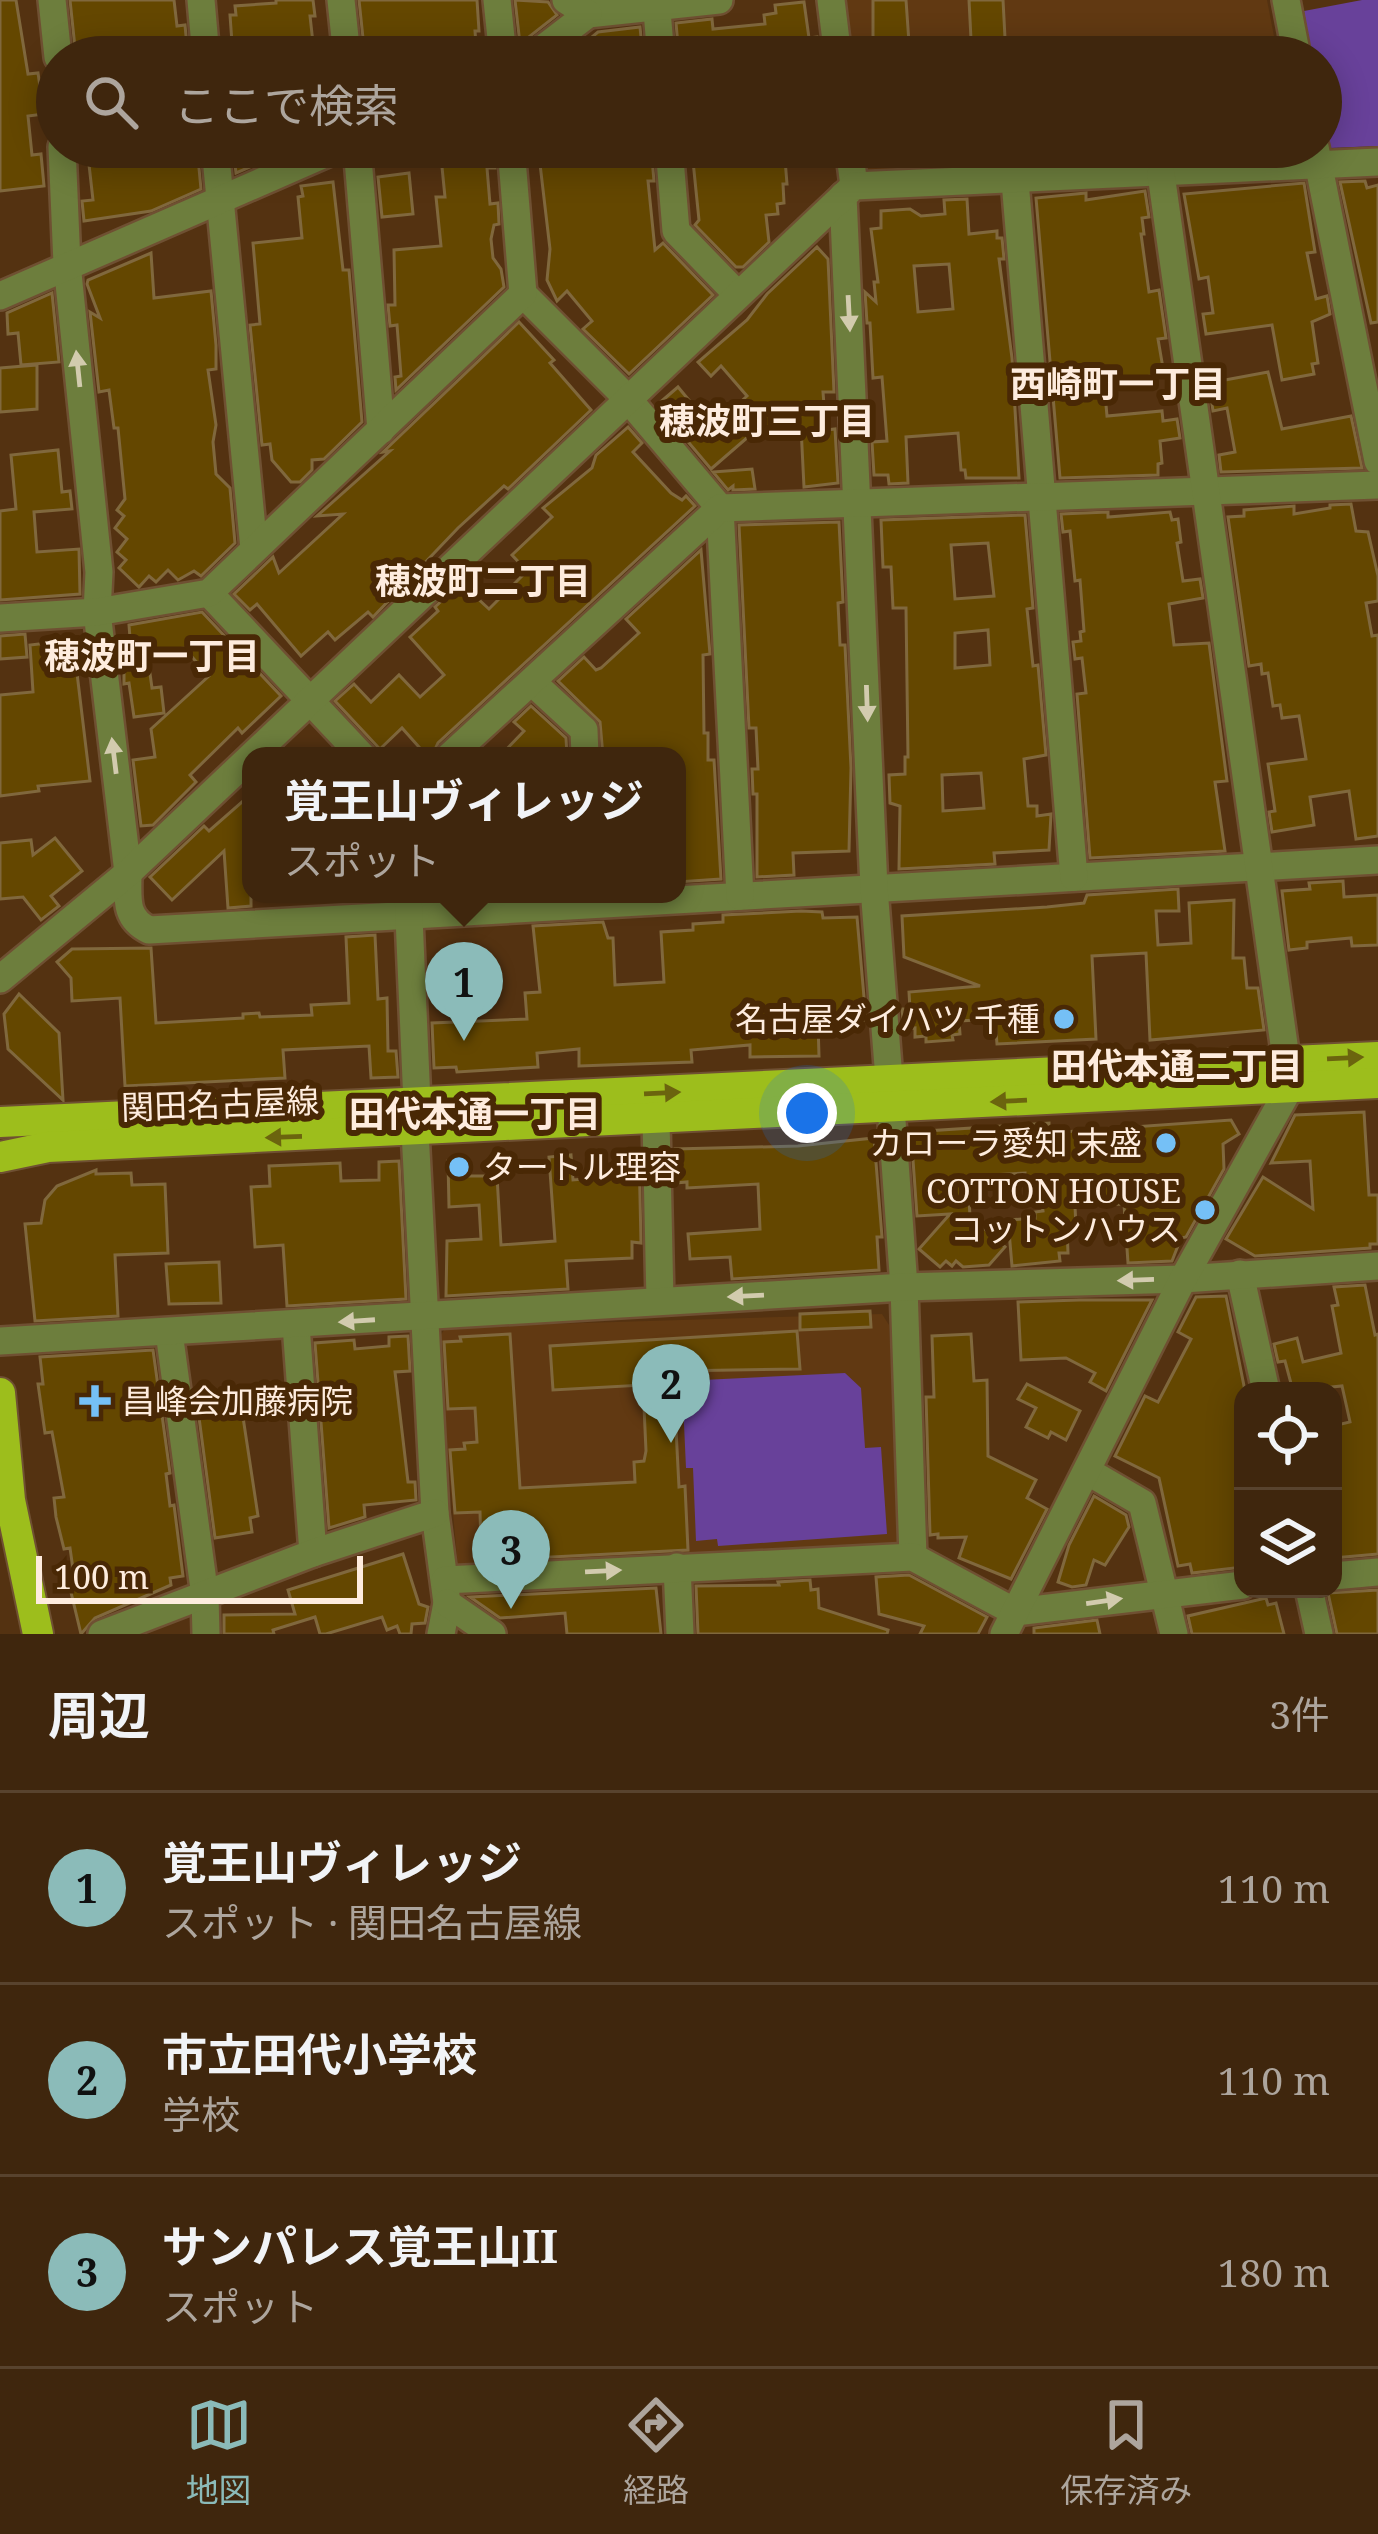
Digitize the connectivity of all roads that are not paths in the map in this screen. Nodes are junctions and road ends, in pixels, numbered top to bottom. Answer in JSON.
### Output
{"nodes":[{"id":1,"x":52,"y":0,"type":"edge"},
{"id":2,"x":201,"y":0,"type":"edge"},
{"id":3,"x":341,"y":0,"type":"edge"},
{"id":4,"x":497,"y":0,"type":"edge"},
{"id":5,"x":719,"y":0,"type":"edge"},
{"id":6,"x":831,"y":0,"type":"edge"},
{"id":7,"x":1286,"y":0,"type":"edge"},
{"id":8,"x":656,"y":3,"type":"edge"},
{"id":9,"x":577,"y":7,"type":"edge"},
{"id":10,"x":56,"y":36,"type":"edge"},
{"id":11,"x":204,"y":36,"type":"edge"},
{"id":12,"x":345,"y":36,"type":"edge"},
{"id":13,"x":501,"y":36,"type":"edge"},
{"id":14,"x":551,"y":36,"type":"edge"},
{"id":15,"x":659,"y":36,"type":"edge"},
{"id":16,"x":835,"y":36,"type":"edge"},
{"id":17,"x":1294,"y":36,"type":"edge"},
{"id":18,"x":1342,"y":158,"type":"edge"},
{"id":19,"x":1378,"y":162,"type":"edge"},
{"id":20,"x":63,"y":168,"type":"edge"},
{"id":21,"x":217,"y":168,"type":"edge"},
{"id":22,"x":294,"y":168,"type":"edge"},
{"id":23,"x":359,"y":168,"type":"edge"},
{"id":24,"x":513,"y":168,"type":"edge"},
{"id":25,"x":671,"y":168,"type":"edge"},
{"id":26,"x":849,"y":168,"type":"edge"},
{"id":27,"x":1210,"y":168,"type":"edge"},
{"id":28,"x":1320,"y":168,"type":"edge"},
{"id":29,"x":1161,"y":174,"type":"junction"},
{"id":30,"x":1015,"y":181,"type":"junction"},
{"id":31,"x":848,"y":191,"type":"junction"},
{"id":32,"x":220,"y":201,"type":"junction"},
{"id":33,"x":67,"y":264,"type":"junction"},
{"id":34,"x":524,"y":295,"type":"junction"},
{"id":35,"x":738,"y":295,"type":"junction"},
{"id":36,"x":0,"y":296,"type":"edge"},
{"id":37,"x":627,"y":398,"type":"junction"},
{"id":38,"x":381,"y":430,"type":"junction"},
{"id":39,"x":1378,"y":461,"type":"edge"},
{"id":40,"x":1378,"y":485,"type":"edge"},
{"id":41,"x":1205,"y":491,"type":"junction"},
{"id":42,"x":1043,"y":496,"type":"junction"},
{"id":43,"x":858,"y":503,"type":"junction"},
{"id":44,"x":720,"y":508,"type":"junction"},
{"id":45,"x":254,"y":550,"type":"junction"},
{"id":46,"x":209,"y":592,"type":"junction"},
{"id":47,"x":97,"y":612,"type":"junction"},
{"id":48,"x":0,"y":618,"type":"edge"},
{"id":49,"x":532,"y":682,"type":"junction"},
{"id":50,"x":308,"y":699,"type":"junction"},
{"id":51,"x":258,"y":747,"type":"edge"},
{"id":52,"x":353,"y":747,"type":"edge"},
{"id":53,"x":460,"y":747,"type":"edge"},
{"id":54,"x":585,"y":747,"type":"edge"},
{"id":55,"x":242,"y":763,"type":"edge"},
{"id":56,"x":1378,"y":860,"type":"edge"},
{"id":57,"x":1258,"y":867,"type":"junction"},
{"id":58,"x":128,"y":873,"type":"junction"},
{"id":59,"x":1075,"y":877,"type":"junction"},
{"id":60,"x":874,"y":888,"type":"junction"},
{"id":61,"x":740,"y":896,"type":"junction"},
{"id":62,"x":686,"y":897,"type":"edge"},
{"id":63,"x":446,"y":903,"type":"edge"},
{"id":64,"x":409,"y":904,"type":"edge"},
{"id":65,"x":0,"y":979,"type":"edge"},
{"id":66,"x":1378,"y":1057,"type":"edge"},
{"id":67,"x":1288,"y":1074,"type":"junction"},
{"id":68,"x":1378,"y":1083,"type":"edge"},
{"id":69,"x":890,"y":1093,"type":"junction"},
{"id":70,"x":416,"y":1117,"type":"junction"},
{"id":71,"x":656,"y":1120,"type":"junction"},
{"id":72,"x":0,"y":1122,"type":"edge"},
{"id":73,"x":0,"y":1157,"type":"edge"},
{"id":74,"x":1378,"y":1266,"type":"edge"},
{"id":75,"x":1240,"y":1274,"type":"junction"},
{"id":76,"x":1183,"y":1279,"type":"junction"},
{"id":77,"x":904,"y":1287,"type":"junction"},
{"id":78,"x":660,"y":1301,"type":"junction"},
{"id":79,"x":424,"y":1316,"type":"junction"},
{"id":80,"x":296,"y":1325,"type":"junction"},
{"id":81,"x":170,"y":1332,"type":"junction"},
{"id":82,"x":0,"y":1341,"type":"edge"},
{"id":83,"x":1264,"y":1382,"type":"edge"},
{"id":84,"x":0,"y":1394,"type":"edge"},
{"id":85,"x":1087,"y":1471,"type":"junction"},
{"id":86,"x":434,"y":1513,"type":"junction"},
{"id":87,"x":313,"y":1553,"type":"junction"},
{"id":88,"x":914,"y":1556,"type":"junction"},
{"id":89,"x":677,"y":1567,"type":"junction"},
{"id":90,"x":1378,"y":1572,"type":"edge"},
{"id":91,"x":1342,"y":1575,"type":"edge"},
{"id":92,"x":1234,"y":1586,"type":"edge"},
{"id":93,"x":446,"y":1592,"type":"junction"},
{"id":94,"x":1165,"y":1592,"type":"junction"},
{"id":95,"x":205,"y":1596,"type":"junction"},
{"id":96,"x":1311,"y":1598,"type":"edge"},
{"id":97,"x":1010,"y":1623,"type":"edge"},
{"id":98,"x":38,"y":1634,"type":"edge"},
{"id":99,"x":102,"y":1634,"type":"edge"},
{"id":100,"x":206,"y":1634,"type":"edge"},
{"id":101,"x":441,"y":1634,"type":"edge"},
{"id":102,"x":491,"y":1634,"type":"edge"},
{"id":103,"x":680,"y":1634,"type":"edge"},
{"id":104,"x":1174,"y":1634,"type":"edge"},
{"id":105,"x":1319,"y":1634,"type":"edge"}],
"edges":[{"from":1,"to":10,"type":"street"},
{"from":2,"to":11,"type":"street"},
{"from":3,"to":12,"type":"street"},
{"from":4,"to":13,"type":"street"},
{"from":5,"to":8,"type":"street"},
{"from":6,"to":16,"type":"street"},
{"from":7,"to":17,"type":"street"},
{"from":8,"to":9,"type":"street"},
{"from":8,"to":15,"type":"street"},
{"from":9,"to":14,"type":"street"},
{"from":18,"to":19,"type":"street"},
{"from":20,"to":33,"type":"street"},
{"from":21,"to":32,"type":"street"},
{"from":22,"to":32,"type":"street"},
{"from":23,"to":38,"type":"street"},
{"from":24,"to":34,"type":"street"},
{"from":25,"to":35,"type":"street"},
{"from":26,"to":31,"type":"street"},
{"from":27,"to":29,"type":"street"},
{"from":28,"to":39,"type":"street"},
{"from":29,"to":30,"type":"street"},
{"from":29,"to":41,"type":"street"},
{"from":30,"to":31,"type":"street"},
{"from":30,"to":42,"type":"street"},
{"from":31,"to":35,"type":"street"},
{"from":31,"to":43,"type":"street","one_way":true},
{"from":32,"to":33,"type":"street"},
{"from":32,"to":45,"type":"street"},
{"from":33,"to":36,"type":"street"},
{"from":47,"to":33,"type":"street","one_way":true},
{"from":34,"to":37,"type":"street"},
{"from":34,"to":38,"type":"street"},
{"from":35,"to":37,"type":"street"},
{"from":37,"to":44,"type":"street"},
{"from":37,"to":50,"type":"street"},
{"from":38,"to":45,"type":"street"},
{"from":40,"to":41,"type":"street"},
{"from":41,"to":42,"type":"street"},
{"from":41,"to":57,"type":"street"},
{"from":42,"to":43,"type":"street"},
{"from":42,"to":59,"type":"street"},
{"from":43,"to":44,"type":"street"},
{"from":43,"to":60,"type":"street","one_way":true},
{"from":44,"to":49,"type":"street"},
{"from":44,"to":61,"type":"street"},
{"from":45,"to":46,"type":"street"},
{"from":46,"to":47,"type":"street"},
{"from":46,"to":50,"type":"street"},
{"from":47,"to":48,"type":"street"},
{"from":58,"to":47,"type":"street","one_way":true},
{"from":49,"to":53,"type":"street"},
{"from":49,"to":54,"type":"street"},
{"from":50,"to":51,"type":"street"},
{"from":50,"to":52,"type":"street"},
{"from":55,"to":58,"type":"street"},
{"from":56,"to":57,"type":"street"},
{"from":57,"to":59,"type":"street"},
{"from":57,"to":67,"type":"street"},
{"from":58,"to":64,"type":"street"},
{"from":58,"to":65,"type":"street"},
{"from":59,"to":60,"type":"street"},
{"from":60,"to":61,"type":"street"},
{"from":60,"to":69,"type":"street"},
{"from":61,"to":62,"type":"street"},
{"from":63,"to":64,"type":"street"},
{"from":64,"to":70,"type":"street"},
{"from":67,"to":66,"type":"main road","name":"関田名古屋線","one_way":true},
{"from":67,"to":68,"type":"main road","name":"関田名古屋線"},
{"from":67,"to":69,"type":"main road","name":"関田名古屋線"},
{"from":67,"to":76,"type":"street"},
{"from":70,"to":69,"type":"main road","name":"関田名古屋線","one_way":true},
{"from":69,"to":71,"type":"main road","name":"関田名古屋線"},
{"from":69,"to":77,"type":"street"},
{"from":70,"to":71,"type":"main road","name":"関田名古屋線"},
{"from":70,"to":72,"type":"main road","name":"関田名古屋線"},
{"from":70,"to":73,"type":"main road","name":"関田名古屋線","one_way":true},
{"from":70,"to":79,"type":"street"},
{"from":71,"to":78,"type":"street"},
{"from":74,"to":75,"type":"street"},
{"from":75,"to":76,"type":"street"},
{"from":75,"to":83,"type":"street"},
{"from":76,"to":77,"type":"street","one_way":true},
{"from":76,"to":85,"type":"street"},
{"from":77,"to":78,"type":"street","one_way":true},
{"from":77,"to":88,"type":"street"},
{"from":78,"to":79,"type":"street"},
{"from":79,"to":80,"type":"street","one_way":true},
{"from":79,"to":86,"type":"street"},
{"from":80,"to":81,"type":"street"},
{"from":80,"to":87,"type":"street"},
{"from":81,"to":82,"type":"street"},
{"from":81,"to":95,"type":"street"},
{"from":84,"to":98,"type":"main road"},
{"from":85,"to":94,"type":"street"},
{"from":85,"to":97,"type":"street"},
{"from":86,"to":87,"type":"street"},
{"from":86,"to":93,"type":"street"},
{"from":87,"to":95,"type":"street"},
{"from":88,"to":89,"type":"street"},
{"from":88,"to":97,"type":"street"},
{"from":93,"to":89,"type":"street","one_way":true},
{"from":89,"to":103,"type":"street"},
{"from":90,"to":91,"type":"street"},
{"from":92,"to":94,"type":"street"},
{"from":93,"to":101,"type":"street"},
{"from":93,"to":102,"type":"street"},
{"from":97,"to":94,"type":"street","one_way":true},
{"from":94,"to":104,"type":"street"},
{"from":95,"to":99,"type":"street"},
{"from":95,"to":100,"type":"street"},
{"from":96,"to":105,"type":"street"}]}
